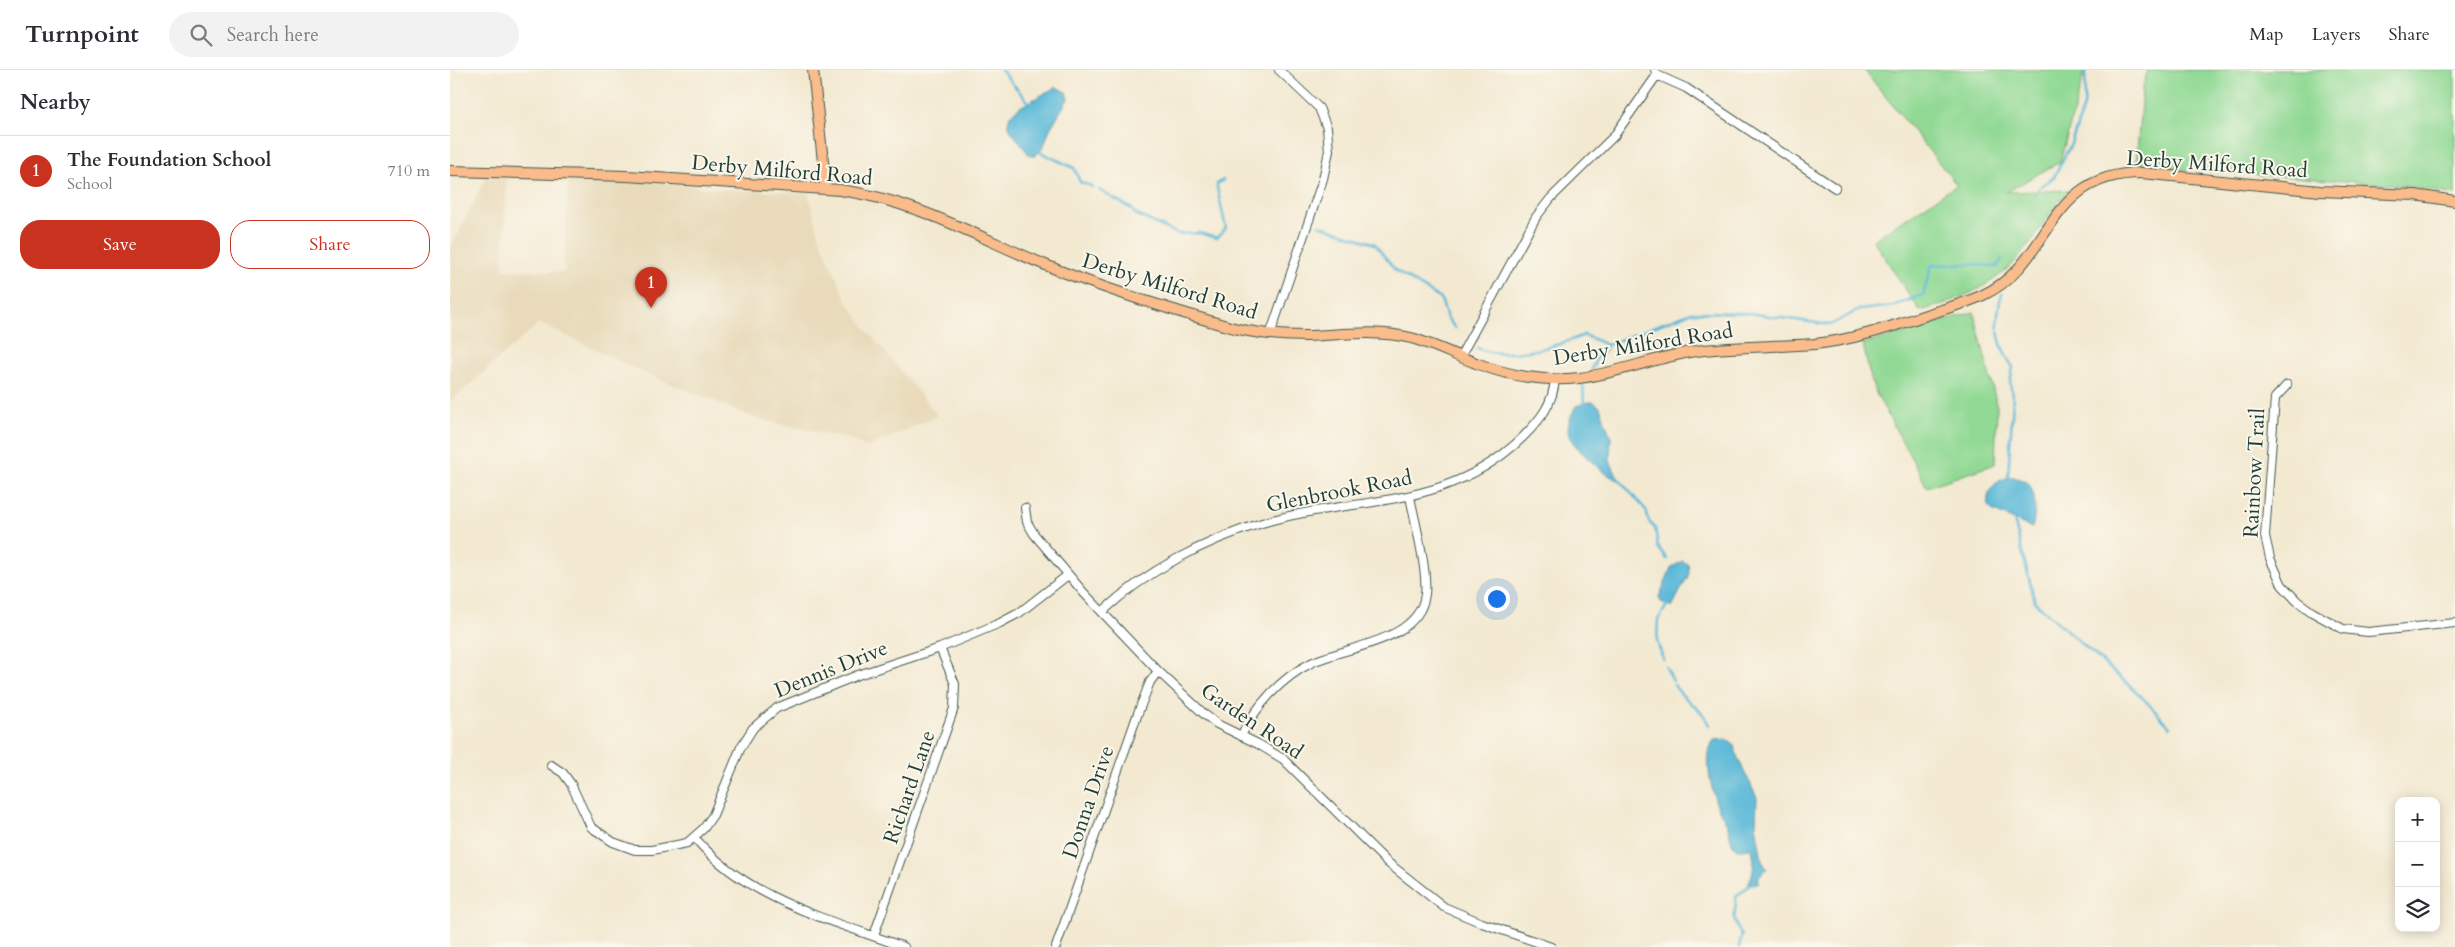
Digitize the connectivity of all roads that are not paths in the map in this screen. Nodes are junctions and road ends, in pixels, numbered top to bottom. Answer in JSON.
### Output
{"nodes":[{"id":1,"x":812,"y":70,"type":"edge"},
{"id":2,"x":1279,"y":70,"type":"edge"},
{"id":3,"x":1656,"y":72,"type":"edge"},
{"id":4,"x":450,"y":171,"type":"edge"},
{"id":5,"x":1835,"y":188,"type":"dead end"},
{"id":6,"x":826,"y":189,"type":"junction"},
{"id":7,"x":2455,"y":201,"type":"edge"},
{"id":8,"x":1270,"y":335,"type":"junction"},
{"id":9,"x":1460,"y":357,"type":"junction"},
{"id":10,"x":1555,"y":379,"type":"junction"},
{"id":11,"x":2286,"y":385,"type":"dead end"},
{"id":12,"x":1410,"y":497,"type":"junction"},
{"id":13,"x":1024,"y":508,"type":"dead end"},
{"id":14,"x":1068,"y":575,"type":"junction"},
{"id":15,"x":1102,"y":612,"type":"junction"},
{"id":16,"x":2455,"y":623,"type":"edge"},
{"id":17,"x":940,"y":648,"type":"junction"},
{"id":18,"x":1158,"y":671,"type":"junction"},
{"id":19,"x":1241,"y":736,"type":"junction"},
{"id":20,"x":551,"y":765,"type":"dead end"},
{"id":21,"x":695,"y":838,"type":"junction"},
{"id":22,"x":874,"y":935,"type":"junction"},
{"id":23,"x":904,"y":947,"type":"edge"},
{"id":24,"x":1056,"y":947,"type":"edge"},
{"id":25,"x":1551,"y":947,"type":"edge"}],
"edges":[{"from":1,"to":6,"type":"main road"},
{"from":2,"to":8,"type":"street"},
{"from":3,"to":5,"type":"street"},
{"from":3,"to":9,"type":"street"},
{"from":4,"to":6,"type":"main road","name":"Derby Milford Road"},
{"from":6,"to":8,"type":"main road","name":"Derby Milford Road"},
{"from":7,"to":10,"type":"main road","name":"Derby Milford Road"},
{"from":8,"to":9,"type":"main road","name":"Derby Milford Road"},
{"from":9,"to":10,"type":"main road","name":"Derby Milford Road"},
{"from":10,"to":12,"type":"street","name":"Glenbrook Road"},
{"from":11,"to":16,"type":"street","name":"Rainbow Trail"},
{"from":12,"to":15,"type":"street","name":"Glenbrook Road"},
{"from":12,"to":19,"type":"street"},
{"from":13,"to":14,"type":"street","name":"Garden Road"},
{"from":14,"to":15,"type":"street","name":"Garden Road"},
{"from":14,"to":17,"type":"street","name":"Dennis Drive"},
{"from":15,"to":18,"type":"street","name":"Garden Road"},
{"from":17,"to":21,"type":"street","name":"Dennis Drive"},
{"from":17,"to":22,"type":"street","name":"Richard Lane"},
{"from":18,"to":19,"type":"street","name":"Garden Road"},
{"from":18,"to":24,"type":"street","name":"Donna Drive"},
{"from":19,"to":25,"type":"street","name":"Garden Road"},
{"from":20,"to":21,"type":"street"},
{"from":21,"to":22,"type":"street"},
{"from":22,"to":23,"type":"street"}]}
